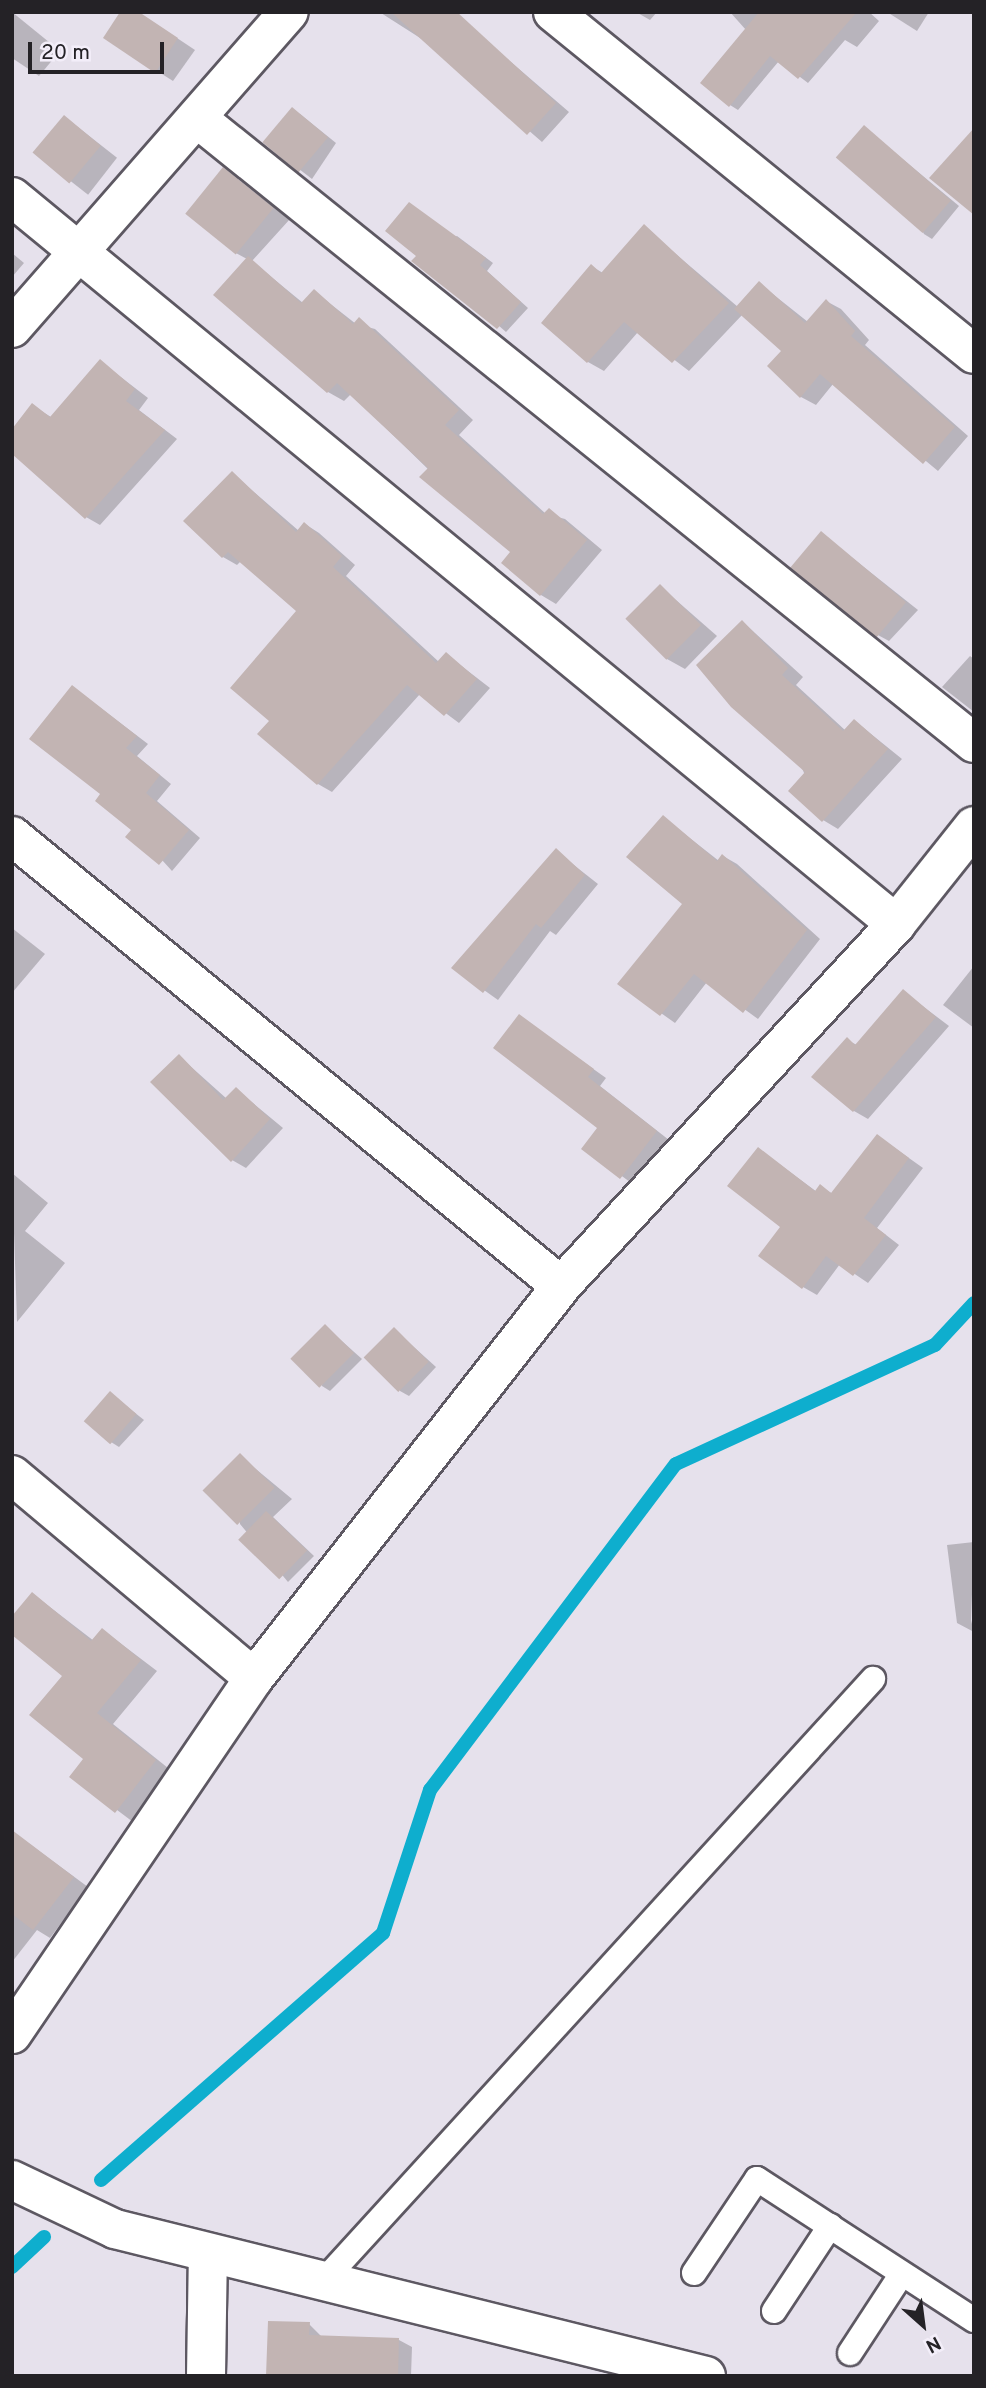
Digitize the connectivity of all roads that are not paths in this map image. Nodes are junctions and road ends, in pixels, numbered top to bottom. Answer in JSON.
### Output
{"nodes":[{"id":1,"x":289,"y":12,"type":"edge"},
{"id":2,"x":553,"y":12,"type":"edge"},
{"id":3,"x":198,"y":119,"type":"junction"},
{"id":4,"x":12,"y":197,"type":"edge"},
{"id":5,"x":78,"y":251,"type":"junction"},
{"id":6,"x":12,"y":328,"type":"edge"},
{"id":7,"x":974,"y":354,"type":"edge"},
{"id":8,"x":974,"y":743,"type":"edge"},
{"id":9,"x":974,"y":827,"type":"edge"},
{"id":10,"x":12,"y":836,"type":"edge"},
{"id":11,"x":896,"y":924,"type":"junction"},
{"id":12,"x":561,"y":1286,"type":"junction"},
{"id":13,"x":12,"y":1475,"type":"edge"},
{"id":14,"x":254,"y":1678,"type":"junction"},
{"id":15,"x":873,"y":1679,"type":"dead end"},
{"id":16,"x":12,"y":2034,"type":"edge"},
{"id":17,"x":12,"y":2180,"type":"edge"},
{"id":18,"x":830,"y":2226,"type":"junction"},
{"id":19,"x":208,"y":2254,"type":"junction"},
{"id":20,"x":694,"y":2273,"type":"dead end"},
{"id":21,"x":901,"y":2275,"type":"junction"},
{"id":22,"x":327,"y":2277,"type":"junction"},
{"id":23,"x":774,"y":2311,"type":"dead end"},
{"id":24,"x":974,"y":2320,"type":"edge"},
{"id":25,"x":850,"y":2353,"type":"dead end"},
{"id":26,"x":206,"y":2376,"type":"edge"},
{"id":27,"x":706,"y":2376,"type":"edge"}],
"edges":[{"from":1,"to":3,"type":"street"},
{"from":2,"to":7,"type":"street"},
{"from":3,"to":5,"type":"street"},
{"from":3,"to":8,"type":"street"},
{"from":4,"to":5,"type":"street"},
{"from":5,"to":6,"type":"street"},
{"from":5,"to":11,"type":"street"},
{"from":9,"to":11,"type":"street"},
{"from":10,"to":12,"type":"street"},
{"from":11,"to":12,"type":"street"},
{"from":12,"to":14,"type":"street"},
{"from":13,"to":14,"type":"street"},
{"from":14,"to":16,"type":"street"},
{"from":15,"to":22,"type":"lane"},
{"from":17,"to":19,"type":"street"},
{"from":18,"to":20,"type":"lane"},
{"from":18,"to":21,"type":"lane"},
{"from":18,"to":23,"type":"lane"},
{"from":19,"to":22,"type":"street"},
{"from":19,"to":26,"type":"street"},
{"from":21,"to":24,"type":"lane"},
{"from":21,"to":25,"type":"lane"},
{"from":22,"to":27,"type":"street"}]}
